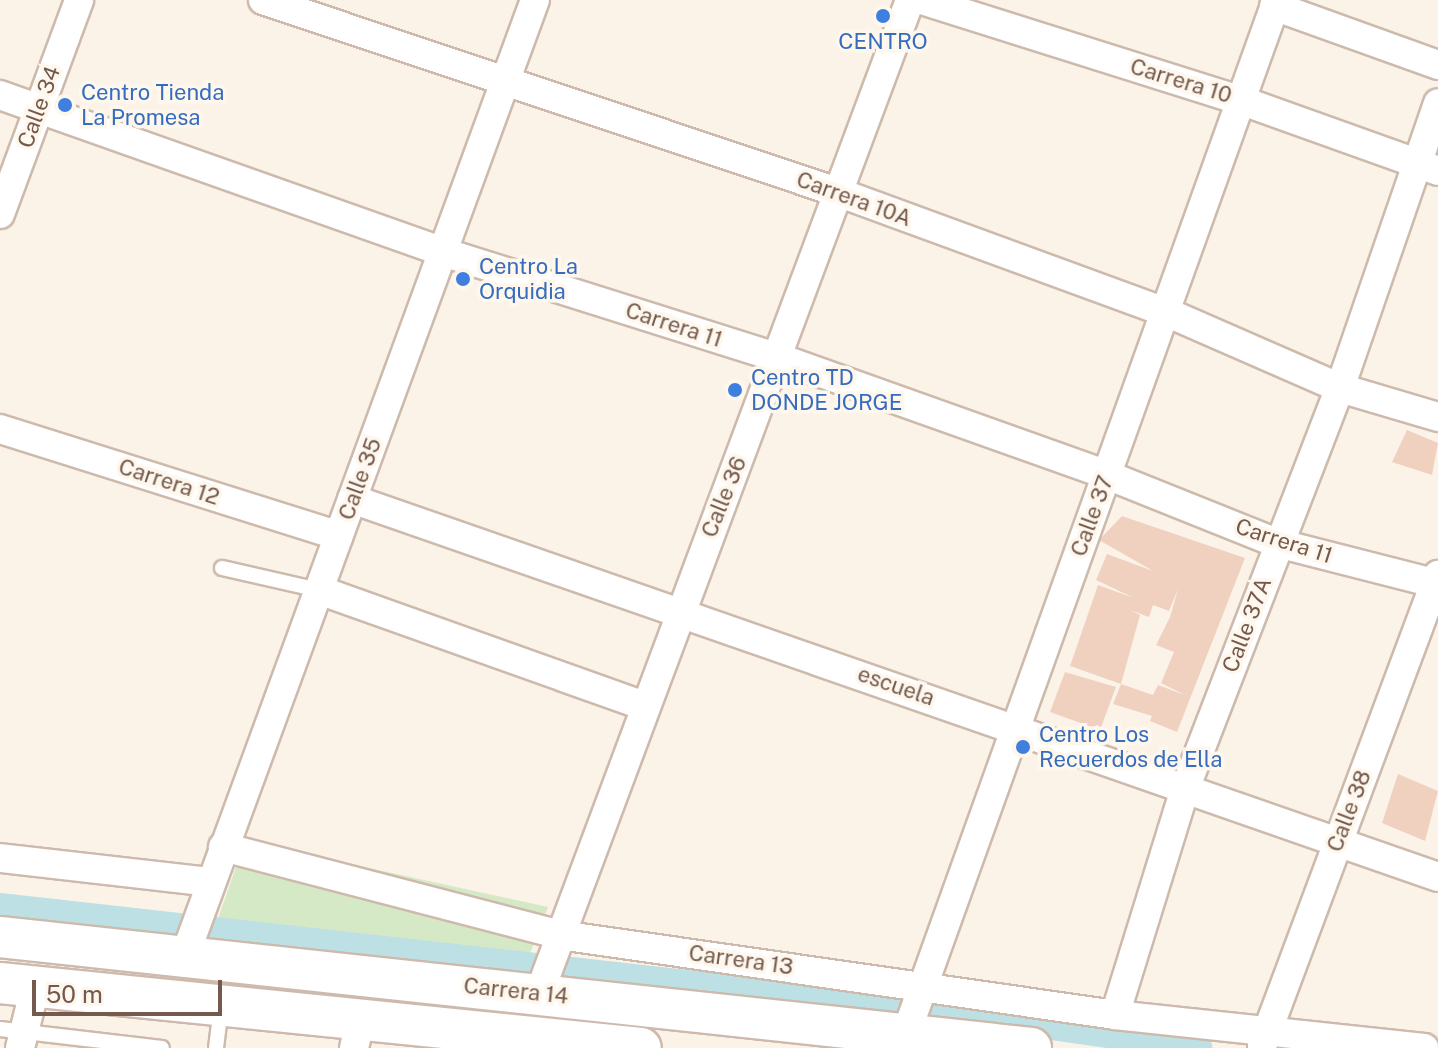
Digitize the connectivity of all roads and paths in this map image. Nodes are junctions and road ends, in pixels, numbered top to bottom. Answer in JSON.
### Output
{"nodes":[{"id":1,"x":79,"y":0,"type":"edge"},
{"id":2,"x":263,"y":0,"type":"edge"},
{"id":3,"x":535,"y":0,"type":"edge"},
{"id":4,"x":910,"y":0,"type":"edge"},
{"id":5,"x":922,"y":0,"type":"edge"},
{"id":6,"x":1276,"y":3,"type":"edge"},
{"id":7,"x":1438,"y":65,"type":"edge"},
{"id":8,"x":507,"y":79,"type":"junction"},
{"id":9,"x":0,"y":95,"type":"edge"},
{"id":10,"x":1240,"y":100,"type":"junction"},
{"id":11,"x":1438,"y":103,"type":"edge"},
{"id":12,"x":38,"y":111,"type":"junction"},
{"id":13,"x":1429,"y":167,"type":"edge"},
{"id":14,"x":840,"y":193,"type":"junction"},
{"id":15,"x":0,"y":214,"type":"edge"},
{"id":16,"x":443,"y":252,"type":"junction"},
{"id":17,"x":1166,"y":312,"type":"junction"},
{"id":18,"x":779,"y":358,"type":"junction"},
{"id":19,"x":1340,"y":388,"type":"junction"},
{"id":20,"x":1438,"y":417,"type":"edge"},
{"id":21,"x":0,"y":429,"type":"edge"},
{"id":22,"x":1107,"y":475,"type":"junction"},
{"id":23,"x":352,"y":499,"type":"junction"},
{"id":24,"x":339,"y":536,"type":"junction"},
{"id":25,"x":1277,"y":543,"type":"junction"},
{"id":26,"x":222,"y":568,"type":"dead end"},
{"id":27,"x":1437,"y":581,"type":"edge"},
{"id":28,"x":319,"y":590,"type":"junction"},
{"id":29,"x":679,"y":612,"type":"junction"},
{"id":30,"x":645,"y":706,"type":"junction"},
{"id":31,"x":1016,"y":728,"type":"junction"},
{"id":32,"x":1185,"y":789,"type":"junction"},
{"id":33,"x":1337,"y":842,"type":"junction"},
{"id":34,"x":223,"y":847,"type":"junction"},
{"id":35,"x":0,"y":858,"type":"edge"},
{"id":36,"x":1438,"y":877,"type":"edge"},
{"id":37,"x":207,"y":894,"type":"junction"},
{"id":38,"x":0,"y":937,"type":"edge"},
{"id":39,"x":558,"y":938,"type":"junction"},
{"id":40,"x":188,"y":947,"type":"junction"},
{"id":41,"x":541,"y":984,"type":"junction"},
{"id":42,"x":18,"y":985,"type":"edge"},
{"id":43,"x":923,"y":986,"type":"junction"},
{"id":44,"x":221,"y":1008,"type":"junction"},
{"id":45,"x":1115,"y":1015,"type":"junction"},
{"id":46,"x":910,"y":1023,"type":"junction"},
{"id":47,"x":357,"y":1035,"type":"edge"},
{"id":48,"x":14,"y":1036,"type":"edge"},
{"id":49,"x":1265,"y":1039,"type":"edge"},
{"id":50,"x":162,"y":1048,"type":"edge"},
{"id":51,"x":216,"y":1048,"type":"edge"},
{"id":52,"x":641,"y":1048,"type":"edge"},
{"id":53,"x":1031,"y":1048,"type":"edge"},
{"id":54,"x":1424,"y":1048,"type":"edge"}],
"edges":[{"from":1,"to":12,"type":"street","name":"Calle 34"},
{"from":2,"to":8,"type":"street","name":"Carrera 10A"},
{"from":3,"to":8,"type":"street","name":"Calle 35"},
{"from":4,"to":14,"type":"street","name":"Calle 36"},
{"from":5,"to":10,"type":"street","name":"Carrera 10"},
{"from":6,"to":7,"type":"street"},
{"from":6,"to":10,"type":"street","name":"Calle 37"},
{"from":8,"to":14,"type":"street","name":"Carrera 10A"},
{"from":8,"to":16,"type":"street","name":"Calle 35"},
{"from":9,"to":12,"type":"street","name":"Carrera 11"},
{"from":10,"to":13,"type":"street","name":"Carrera 10"},
{"from":10,"to":17,"type":"street","name":"Calle 37"},
{"from":11,"to":13,"type":"street","name":"Calle 37A"},
{"from":12,"to":15,"type":"street","name":"Calle 34"},
{"from":12,"to":16,"type":"street","name":"Carrera 11"},
{"from":13,"to":19,"type":"street","name":"Calle 37A"},
{"from":14,"to":17,"type":"street","name":"Carrera 10A"},
{"from":14,"to":18,"type":"street","name":"Calle 36"},
{"from":16,"to":18,"type":"street","name":"Carrera 11"},
{"from":16,"to":23,"type":"street","name":"Calle 35"},
{"from":17,"to":19,"type":"street","name":"Carrera 10A"},
{"from":17,"to":22,"type":"street","name":"Calle 37"},
{"from":18,"to":22,"type":"street","name":"Carrera 11"},
{"from":18,"to":29,"type":"street","name":"Calle 36"},
{"from":19,"to":20,"type":"street","name":"Carrera 10A"},
{"from":19,"to":25,"type":"street","name":"Calle 37A"},
{"from":21,"to":24,"type":"street","name":"Carrera 12"},
{"from":22,"to":25,"type":"street","name":"Carrera 11"},
{"from":22,"to":31,"type":"street","name":"Calle 37"},
{"from":23,"to":24,"type":"street","name":"Calle 35"},
{"from":23,"to":29,"type":"street","name":"escuela"},
{"from":24,"to":28,"type":"street","name":"Calle 35"},
{"from":25,"to":27,"type":"street","name":"Carrera 11"},
{"from":25,"to":32,"type":"street","name":"Calle 37A"},
{"from":26,"to":28,"type":"lane"},
{"from":27,"to":33,"type":"street","name":"Calle 38"},
{"from":28,"to":30,"type":"street"},
{"from":28,"to":34,"type":"street","name":"Calle 35"},
{"from":29,"to":30,"type":"street","name":"Calle 36"},
{"from":29,"to":31,"type":"street","name":"escuela"},
{"from":30,"to":39,"type":"street","name":"Calle 36"},
{"from":31,"to":32,"type":"street","name":"escuela"},
{"from":31,"to":43,"type":"street","name":"Calle 37"},
{"from":32,"to":33,"type":"street","name":"escuela"},
{"from":32,"to":45,"type":"street","name":"Calle 37A"},
{"from":33,"to":36,"type":"street","name":"escuela"},
{"from":33,"to":49,"type":"street","name":"Calle 38"},
{"from":34,"to":37,"type":"street","name":"Calle 35"},
{"from":34,"to":39,"type":"street","name":"Carrera 13"},
{"from":35,"to":37,"type":"street"},
{"from":37,"to":40,"type":"street","name":"Calle 35"},
{"from":38,"to":40,"type":"main road","name":"Carrera 14"},
{"from":39,"to":41,"type":"street","name":"Calle 36"},
{"from":39,"to":43,"type":"street","name":"Carrera 13"},
{"from":40,"to":41,"type":"main road","name":"Carrera 14"},
{"from":41,"to":46,"type":"main road","name":"Carrera 14"},
{"from":42,"to":44,"type":"main road","name":"Carrera 14"},
{"from":42,"to":48,"type":"street"},
{"from":43,"to":45,"type":"street","name":"Carrera 13"},
{"from":43,"to":46,"type":"street","name":"Calle 37"},
{"from":44,"to":47,"type":"main road","name":"Carrera 14"},
{"from":44,"to":51,"type":"lane"},
{"from":45,"to":49,"type":"street","name":"Carrera 13"},
{"from":46,"to":53,"type":"main road","name":"Carrera 14"},
{"from":47,"to":52,"type":"main road","name":"Carrera 14"},
{"from":48,"to":50,"type":"lane"},
{"from":49,"to":54,"type":"street","name":"Carrera 13"}]}
